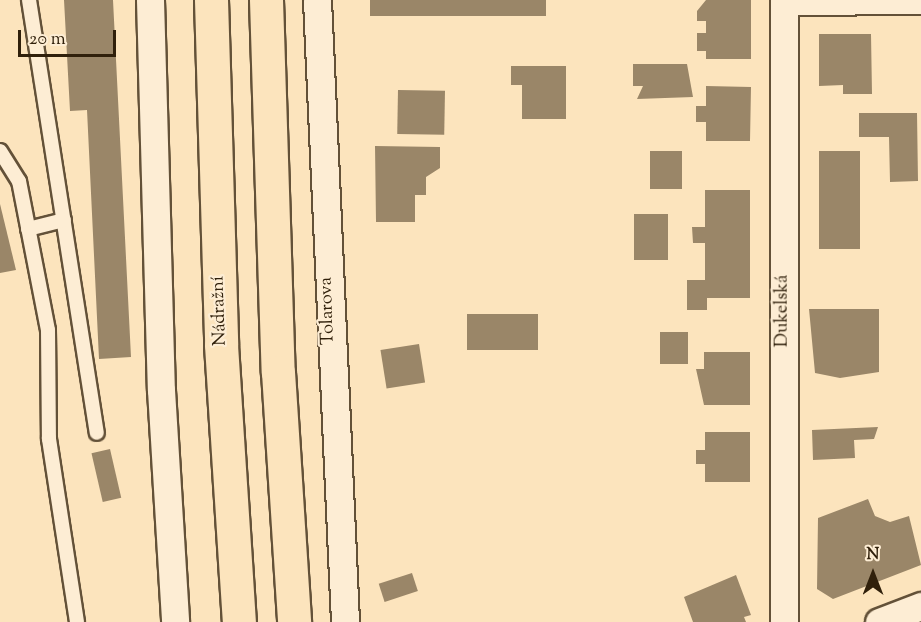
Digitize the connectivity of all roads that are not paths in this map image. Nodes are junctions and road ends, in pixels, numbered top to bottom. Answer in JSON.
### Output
{"nodes":[{"id":1,"x":29,"y":0,"type":"edge"},
{"id":2,"x":150,"y":0,"type":"edge"},
{"id":3,"x":211,"y":0,"type":"edge"},
{"id":4,"x":266,"y":0,"type":"edge"},
{"id":5,"x":317,"y":0,"type":"edge"},
{"id":6,"x":784,"y":0,"type":"edge"},
{"id":7,"x":921,"y":0,"type":"edge"},
{"id":8,"x":0,"y":150,"type":"edge"},
{"id":9,"x":64,"y":220,"type":"junction"},
{"id":10,"x":28,"y":229,"type":"junction"},
{"id":11,"x":97,"y":433,"type":"dead end"},
{"id":12,"x":921,"y":606,"type":"edge"},
{"id":13,"x":77,"y":622,"type":"edge"},
{"id":14,"x":175,"y":622,"type":"edge"},
{"id":15,"x":239,"y":622,"type":"edge"},
{"id":16,"x":294,"y":622,"type":"edge"},
{"id":17,"x":345,"y":622,"type":"edge"},
{"id":18,"x":784,"y":622,"type":"edge"},
{"id":19,"x":879,"y":622,"type":"edge"}],
"edges":[{"from":1,"to":9,"type":"lane"},
{"from":2,"to":14,"type":"street"},
{"from":3,"to":15,"type":"main road","name":"Nádražní"},
{"from":4,"to":16,"type":"main road"},
{"from":5,"to":17,"type":"street","name":"Tolarova"},
{"from":6,"to":7,"type":"street"},
{"from":6,"to":18,"type":"street","name":"Dukelská"},
{"from":8,"to":10,"type":"lane"},
{"from":9,"to":10,"type":"lane"},
{"from":9,"to":11,"type":"lane"},
{"from":10,"to":13,"type":"lane"},
{"from":12,"to":19,"type":"street"}]}
